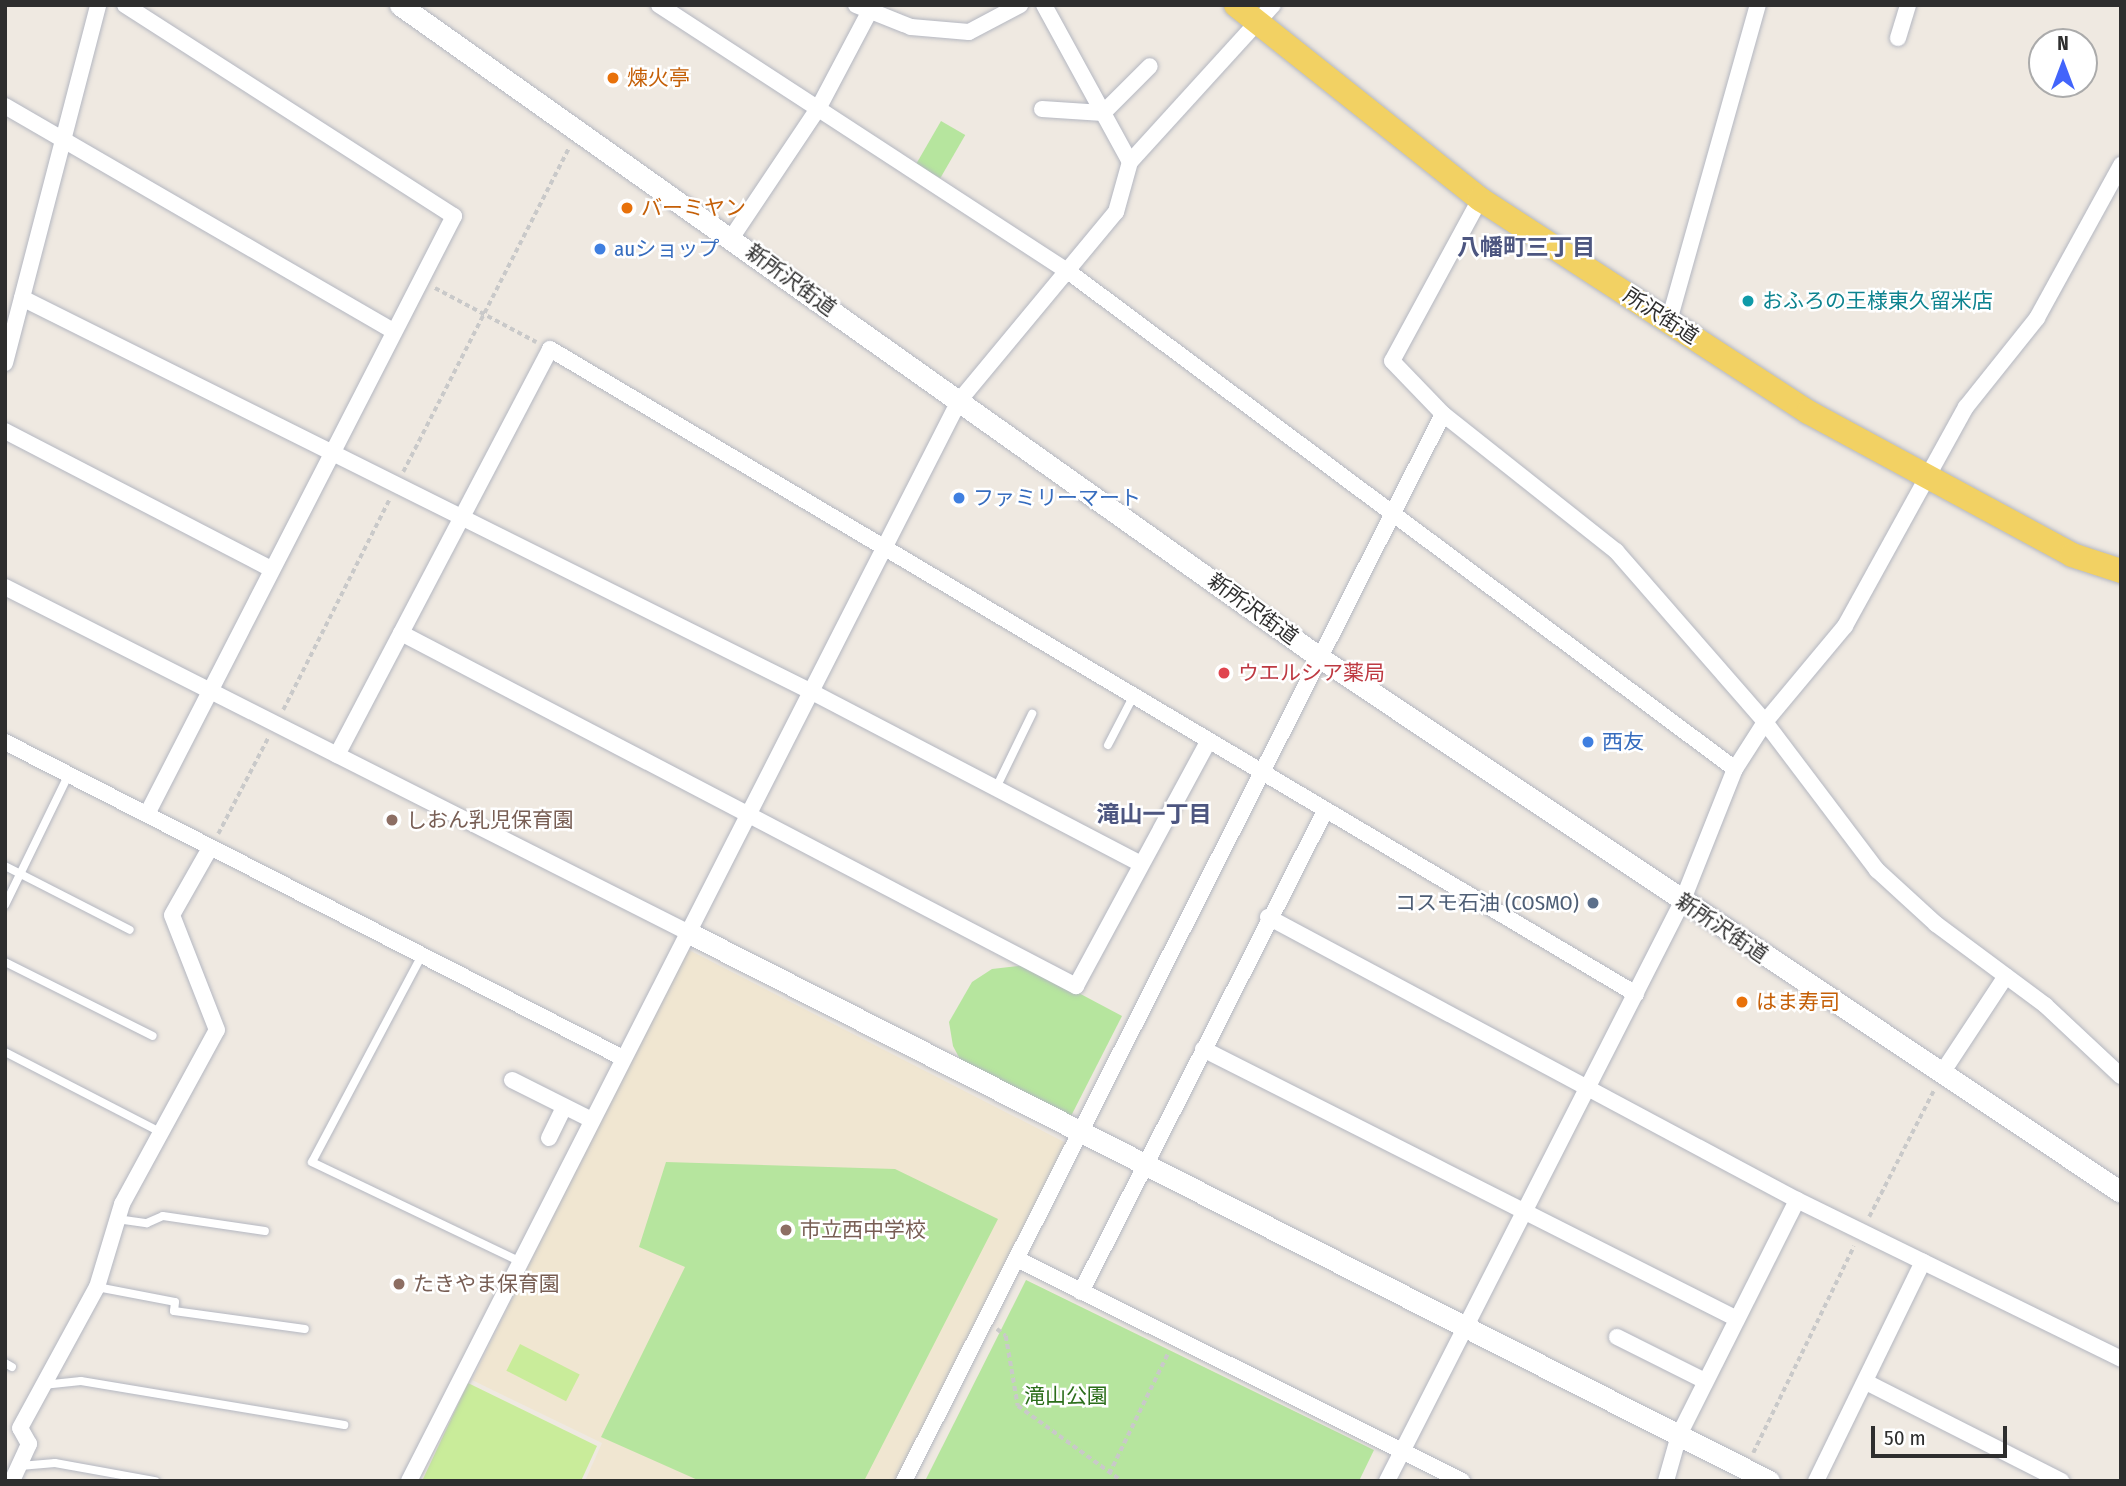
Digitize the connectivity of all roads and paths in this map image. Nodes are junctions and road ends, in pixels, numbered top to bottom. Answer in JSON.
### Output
{"nodes":[{"id":1,"x":98,"y":5,"type":"edge"},
{"id":2,"x":125,"y":5,"type":"edge"},
{"id":3,"x":400,"y":5,"type":"edge"},
{"id":4,"x":659,"y":5,"type":"edge"},
{"id":5,"x":1020,"y":5,"type":"edge"},
{"id":6,"x":1044,"y":5,"type":"edge"},
{"id":7,"x":1236,"y":5,"type":"edge"},
{"id":8,"x":1758,"y":5,"type":"edge"},
{"id":9,"x":1908,"y":5,"type":"edge"},
{"id":10,"x":866,"y":8,"type":"edge"},
{"id":11,"x":1266,"y":14,"type":"edge"},
{"id":12,"x":1898,"y":38,"type":"dead end"},
{"id":13,"x":1150,"y":65,"type":"dead end"},
{"id":14,"x":5,"y":106,"type":"edge"},
{"id":15,"x":819,"y":107,"type":"junction"},
{"id":16,"x":1042,"y":109,"type":"dead end"},
{"id":17,"x":1104,"y":113,"type":"junction"},
{"id":18,"x":578,"y":130,"type":"junction"},
{"id":19,"x":63,"y":142,"type":"junction"},
{"id":20,"x":1130,"y":162,"type":"junction"},
{"id":21,"x":2121,"y":165,"type":"edge"},
{"id":22,"x":1480,"y":199,"type":"junction"},
{"id":23,"x":732,"y":237,"type":"junction"},
{"id":24,"x":1069,"y":272,"type":"junction"},
{"id":25,"x":418,"y":279,"type":"junction"},
{"id":26,"x":22,"y":298,"type":"junction"},
{"id":27,"x":484,"y":314,"type":"junction"},
{"id":28,"x":1669,"y":321,"type":"junction"},
{"id":29,"x":391,"y":330,"type":"junction"},
{"id":30,"x":550,"y":349,"type":"junction"},
{"id":31,"x":5,"y":363,"type":"edge"},
{"id":32,"x":959,"y":401,"type":"junction"},
{"id":33,"x":1443,"y":414,"type":"junction"},
{"id":34,"x":5,"y":431,"type":"edge"},
{"id":35,"x":329,"y":453,"type":"junction"},
{"id":36,"x":1925,"y":478,"type":"junction"},
{"id":37,"x":395,"y":486,"type":"junction"},
{"id":38,"x":1394,"y":515,"type":"junction"},
{"id":39,"x":460,"y":520,"type":"junction"},
{"id":40,"x":886,"y":548,"type":"junction"},
{"id":41,"x":271,"y":569,"type":"junction"},
{"id":42,"x":2121,"y":571,"type":"edge"},
{"id":43,"x":5,"y":587,"type":"edge"},
{"id":44,"x":401,"y":633,"type":"junction"},
{"id":45,"x":1322,"y":659,"type":"junction"},
{"id":46,"x":209,"y":690,"type":"junction"},
{"id":47,"x":812,"y":692,"type":"junction"},
{"id":48,"x":1133,"y":697,"type":"junction"},
{"id":49,"x":1032,"y":714,"type":"dead end"},
{"id":50,"x":1765,"y":722,"type":"junction"},
{"id":51,"x":276,"y":724,"type":"junction"},
{"id":52,"x":5,"y":741,"type":"edge"},
{"id":53,"x":1208,"y":741,"type":"junction"},
{"id":54,"x":1108,"y":745,"type":"dead end"},
{"id":55,"x":337,"y":755,"type":"junction"},
{"id":56,"x":1735,"y":769,"type":"junction"},
{"id":57,"x":69,"y":774,"type":"junction"},
{"id":58,"x":1264,"y":775,"type":"junction"},
{"id":59,"x":995,"y":790,"type":"junction"},
{"id":60,"x":1325,"y":811,"type":"junction"},
{"id":61,"x":750,"y":812,"type":"junction"},
{"id":62,"x":147,"y":814,"type":"junction"},
{"id":63,"x":210,"y":848,"type":"junction"},
{"id":64,"x":1141,"y":864,"type":"junction"},
{"id":65,"x":5,"y":866,"type":"edge"},
{"id":66,"x":21,"y":873,"type":"junction"},
{"id":67,"x":1682,"y":902,"type":"junction"},
{"id":68,"x":5,"y":905,"type":"edge"},
{"id":69,"x":1268,"y":917,"type":"junction"},
{"id":70,"x":130,"y":930,"type":"dead end"},
{"id":71,"x":689,"y":933,"type":"junction"},
{"id":72,"x":421,"y":957,"type":"junction"},
{"id":73,"x":5,"y":962,"type":"edge"},
{"id":74,"x":2006,"y":976,"type":"junction"},
{"id":75,"x":1636,"y":994,"type":"junction"},
{"id":76,"x":153,"y":1036,"type":"dead end"},
{"id":77,"x":1203,"y":1049,"type":"junction"},
{"id":78,"x":5,"y":1052,"type":"edge"},
{"id":79,"x":623,"y":1058,"type":"junction"},
{"id":80,"x":1942,"y":1073,"type":"junction"},
{"id":81,"x":2121,"y":1076,"type":"edge"},
{"id":82,"x":512,"y":1080,"type":"dead end"},
{"id":83,"x":1588,"y":1089,"type":"junction"},
{"id":84,"x":564,"y":1107,"type":"junction"},
{"id":85,"x":592,"y":1120,"type":"junction"},
{"id":86,"x":160,"y":1132,"type":"junction"},
{"id":87,"x":1082,"y":1133,"type":"junction"},
{"id":88,"x":550,"y":1138,"type":"dead end"},
{"id":89,"x":1145,"y":1164,"type":"junction"},
{"id":90,"x":2121,"y":1192,"type":"edge"},
{"id":91,"x":1797,"y":1200,"type":"junction"},
{"id":92,"x":1526,"y":1209,"type":"junction"},
{"id":93,"x":117,"y":1219,"type":"junction"},
{"id":94,"x":265,"y":1231,"type":"dead end"},
{"id":95,"x":1861,"y":1232,"type":"junction"},
{"id":96,"x":1017,"y":1259,"type":"junction"},
{"id":97,"x":522,"y":1262,"type":"junction"},
{"id":98,"x":1923,"y":1262,"type":"junction"},
{"id":99,"x":97,"y":1287,"type":"junction"},
{"id":100,"x":1082,"y":1292,"type":"junction"},
{"id":101,"x":1735,"y":1318,"type":"junction"},
{"id":102,"x":986,"y":1319,"type":"junction"},
{"id":103,"x":305,"y":1329,"type":"dead end"},
{"id":104,"x":1465,"y":1329,"type":"junction"},
{"id":105,"x":1617,"y":1337,"type":"dead end"},
{"id":106,"x":1175,"y":1339,"type":"junction"},
{"id":107,"x":2121,"y":1359,"type":"edge"},
{"id":108,"x":1705,"y":1381,"type":"junction"},
{"id":109,"x":1866,"y":1382,"type":"junction"},
{"id":110,"x":43,"y":1385,"type":"junction"},
{"id":111,"x":344,"y":1425,"type":"dead end"},
{"id":112,"x":1679,"y":1435,"type":"junction"},
{"id":113,"x":1402,"y":1451,"type":"junction"},
{"id":114,"x":1745,"y":1469,"type":"junction"},
{"id":115,"x":15,"y":1473,"type":"edge"},
{"id":116,"x":1109,"y":1474,"type":"junction"},
{"id":117,"x":155,"y":1481,"type":"edge"},
{"id":118,"x":410,"y":1481,"type":"edge"},
{"id":119,"x":904,"y":1481,"type":"edge"},
{"id":120,"x":1122,"y":1481,"type":"edge"},
{"id":121,"x":1387,"y":1481,"type":"edge"},
{"id":122,"x":1462,"y":1481,"type":"edge"},
{"id":123,"x":1667,"y":1481,"type":"edge"},
{"id":124,"x":1769,"y":1481,"type":"edge"},
{"id":125,"x":1816,"y":1481,"type":"edge"},
{"id":126,"x":2061,"y":1481,"type":"edge"}],
"edges":[{"from":1,"to":19,"type":"street"},
{"from":2,"to":25,"type":"street"},
{"from":3,"to":18,"type":"street","name":"新所沢街道"},
{"from":4,"to":15,"type":"street"},
{"from":5,"to":10,"type":"street"},
{"from":6,"to":17,"type":"street"},
{"from":7,"to":11,"type":"main road","name":"所沢街道"},
{"from":8,"to":28,"type":"street"},
{"from":9,"to":12,"type":"street"},
{"from":10,"to":15,"type":"street"},
{"from":11,"to":20,"type":"street"},
{"from":11,"to":22,"type":"main road","name":"所沢街道"},
{"from":13,"to":17,"type":"street"},
{"from":14,"to":19,"type":"street"},
{"from":15,"to":23,"type":"street"},
{"from":15,"to":24,"type":"street"},
{"from":16,"to":17,"type":"street"},
{"from":17,"to":20,"type":"street"},
{"from":18,"to":23,"type":"street","name":"新所沢街道"},
{"from":18,"to":27,"type":"path"},
{"from":19,"to":26,"type":"street"},
{"from":19,"to":29,"type":"street"},
{"from":20,"to":24,"type":"street"},
{"from":21,"to":36,"type":"street"},
{"from":22,"to":28,"type":"main road","name":"所沢街道"},
{"from":22,"to":33,"type":"street"},
{"from":23,"to":32,"type":"street","name":"新所沢街道"},
{"from":24,"to":32,"type":"street"},
{"from":24,"to":38,"type":"street"},
{"from":25,"to":27,"type":"path"},
{"from":25,"to":29,"type":"street"},
{"from":26,"to":31,"type":"street"},
{"from":26,"to":35,"type":"street"},
{"from":27,"to":30,"type":"path"},
{"from":27,"to":37,"type":"path"},
{"from":28,"to":36,"type":"main road","name":"所沢街道"},
{"from":29,"to":35,"type":"street"},
{"from":30,"to":39,"type":"street"},
{"from":30,"to":40,"type":"street"},
{"from":32,"to":40,"type":"street"},
{"from":32,"to":45,"type":"street","name":"新所沢街道"},
{"from":33,"to":38,"type":"street"},
{"from":33,"to":50,"type":"street"},
{"from":34,"to":41,"type":"street"},
{"from":35,"to":37,"type":"street"},
{"from":35,"to":41,"type":"street"},
{"from":36,"to":42,"type":"main road","name":"所沢街道"},
{"from":36,"to":50,"type":"street"},
{"from":37,"to":39,"type":"street"},
{"from":37,"to":51,"type":"path"},
{"from":38,"to":45,"type":"street"},
{"from":38,"to":56,"type":"street"},
{"from":39,"to":44,"type":"street"},
{"from":39,"to":47,"type":"street"},
{"from":40,"to":47,"type":"street"},
{"from":40,"to":48,"type":"street"},
{"from":41,"to":46,"type":"street"},
{"from":43,"to":46,"type":"street"},
{"from":44,"to":55,"type":"street"},
{"from":44,"to":61,"type":"street"},
{"from":45,"to":58,"type":"street"},
{"from":45,"to":67,"type":"street","name":"新所沢街道"},
{"from":46,"to":51,"type":"street"},
{"from":46,"to":62,"type":"street"},
{"from":47,"to":59,"type":"street"},
{"from":47,"to":61,"type":"street"},
{"from":48,"to":53,"type":"street"},
{"from":48,"to":54,"type":"lane"},
{"from":49,"to":59,"type":"lane"},
{"from":50,"to":56,"type":"street"},
{"from":50,"to":74,"type":"street"},
{"from":51,"to":55,"type":"street"},
{"from":51,"to":63,"type":"path"},
{"from":52,"to":57,"type":"street"},
{"from":53,"to":58,"type":"street"},
{"from":53,"to":64,"type":"street"},
{"from":55,"to":71,"type":"street"},
{"from":56,"to":67,"type":"street"},
{"from":57,"to":62,"type":"street"},
{"from":57,"to":66,"type":"lane"},
{"from":58,"to":60,"type":"street"},
{"from":58,"to":87,"type":"street"},
{"from":59,"to":64,"type":"street"},
{"from":60,"to":69,"type":"street"},
{"from":60,"to":75,"type":"street"},
{"from":61,"to":64,"type":"street"},
{"from":61,"to":71,"type":"street"},
{"from":62,"to":63,"type":"street"},
{"from":63,"to":72,"type":"street"},
{"from":63,"to":86,"type":"street"},
{"from":65,"to":66,"type":"lane"},
{"from":66,"to":68,"type":"lane"},
{"from":66,"to":70,"type":"lane"},
{"from":67,"to":75,"type":"street"},
{"from":67,"to":80,"type":"street","name":"新所沢街道"},
{"from":69,"to":77,"type":"street"},
{"from":69,"to":83,"type":"street"},
{"from":71,"to":79,"type":"street"},
{"from":71,"to":87,"type":"street"},
{"from":72,"to":79,"type":"street"},
{"from":72,"to":97,"type":"lane"},
{"from":73,"to":76,"type":"lane"},
{"from":74,"to":80,"type":"street"},
{"from":74,"to":81,"type":"street"},
{"from":75,"to":83,"type":"street"},
{"from":77,"to":89,"type":"street"},
{"from":77,"to":92,"type":"street"},
{"from":78,"to":86,"type":"lane"},
{"from":79,"to":85,"type":"street"},
{"from":80,"to":90,"type":"street","name":"新所沢街道"},
{"from":80,"to":95,"type":"path"},
{"from":82,"to":84,"type":"street"},
{"from":83,"to":91,"type":"street"},
{"from":83,"to":92,"type":"street"},
{"from":84,"to":85,"type":"street"},
{"from":84,"to":88,"type":"street"},
{"from":85,"to":97,"type":"street"},
{"from":86,"to":93,"type":"street"},
{"from":87,"to":89,"type":"street"},
{"from":87,"to":96,"type":"street"},
{"from":89,"to":100,"type":"street"},
{"from":89,"to":104,"type":"street"},
{"from":91,"to":95,"type":"street"},
{"from":91,"to":101,"type":"street"},
{"from":92,"to":101,"type":"street"},
{"from":92,"to":104,"type":"street"},
{"from":93,"to":94,"type":"lane"},
{"from":93,"to":99,"type":"street"},
{"from":95,"to":98,"type":"street"},
{"from":95,"to":114,"type":"path"},
{"from":96,"to":100,"type":"street"},
{"from":96,"to":102,"type":"street"},
{"from":97,"to":118,"type":"street"},
{"from":98,"to":107,"type":"street"},
{"from":98,"to":109,"type":"street"},
{"from":99,"to":103,"type":"lane"},
{"from":99,"to":110,"type":"street"},
{"from":100,"to":106,"type":"street"},
{"from":101,"to":108,"type":"street"},
{"from":102,"to":116,"type":"path"},
{"from":102,"to":119,"type":"street"},
{"from":104,"to":112,"type":"street"},
{"from":104,"to":113,"type":"street"},
{"from":105,"to":108,"type":"street"},
{"from":106,"to":113,"type":"street"},
{"from":106,"to":116,"type":"path"},
{"from":108,"to":112,"type":"street"},
{"from":109,"to":125,"type":"street"},
{"from":109,"to":126,"type":"street"},
{"from":110,"to":111,"type":"lane"},
{"from":110,"to":115,"type":"street"},
{"from":112,"to":114,"type":"street"},
{"from":112,"to":123,"type":"street"},
{"from":113,"to":121,"type":"street"},
{"from":113,"to":122,"type":"street"},
{"from":114,"to":124,"type":"street"},
{"from":115,"to":117,"type":"lane"},
{"from":116,"to":120,"type":"path"}]}
